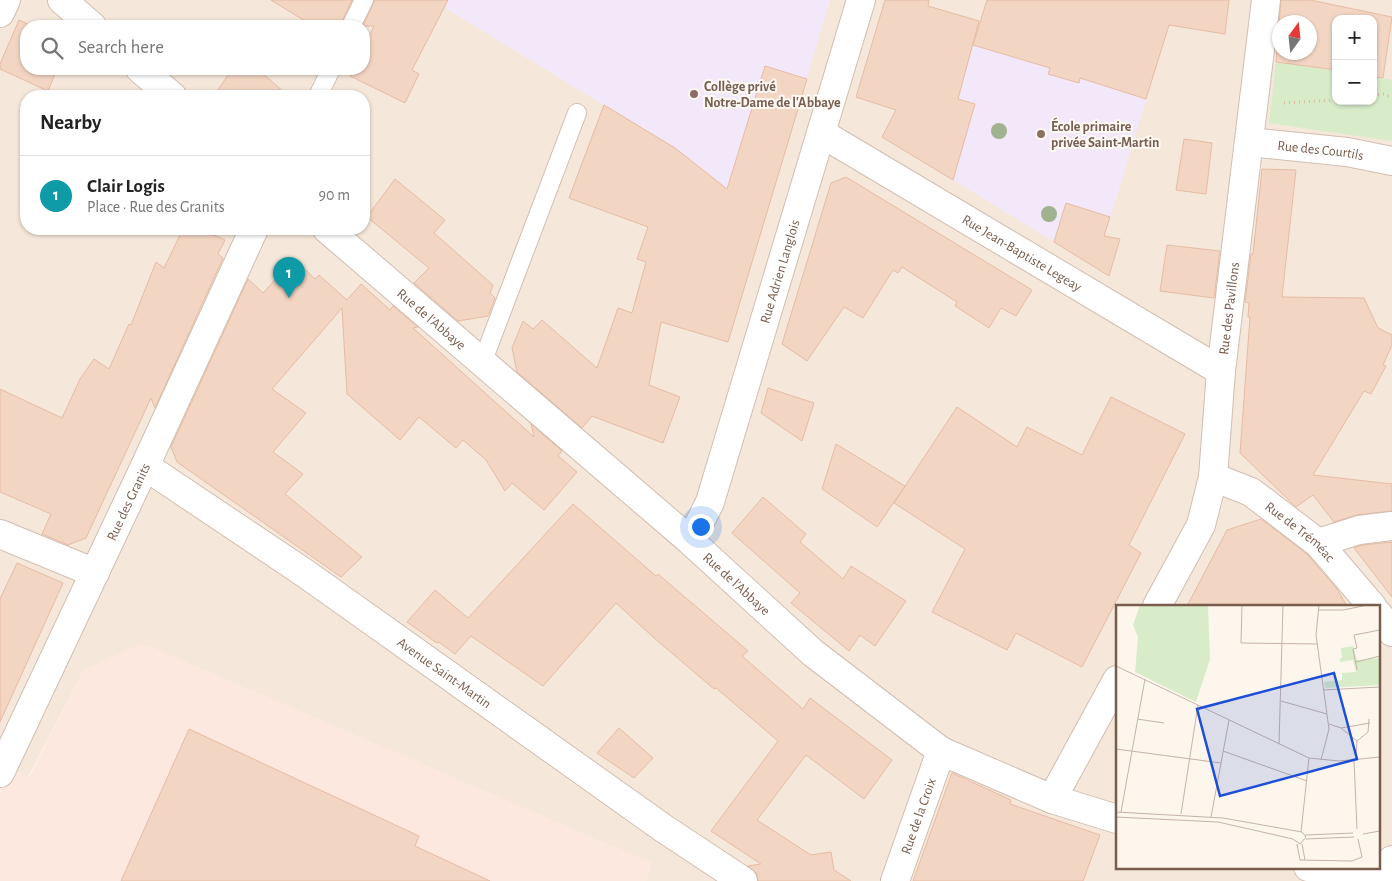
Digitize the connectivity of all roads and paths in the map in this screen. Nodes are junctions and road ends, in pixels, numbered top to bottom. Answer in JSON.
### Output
{"nodes":[{"id":1,"x":6,"y":0,"type":"edge"},
{"id":2,"x":62,"y":0,"type":"edge"},
{"id":3,"x":364,"y":0,"type":"edge"},
{"id":4,"x":860,"y":0,"type":"edge"},
{"id":5,"x":1266,"y":0,"type":"edge"},
{"id":6,"x":0,"y":13,"type":"edge"},
{"id":7,"x":85,"y":20,"type":"edge"},
{"id":8,"x":354,"y":20,"type":"edge"},
{"id":9,"x":147,"y":75,"type":"edge"},
{"id":10,"x":328,"y":75,"type":"edge"},
{"id":11,"x":165,"y":90,"type":"edge"},
{"id":12,"x":321,"y":90,"type":"edge"},
{"id":13,"x":1377,"y":95,"type":"edge"},
{"id":14,"x":1392,"y":98,"type":"edge"},
{"id":15,"x":1332,"y":100,"type":"edge"},
{"id":16,"x":1254,"y":104,"type":"junction"},
{"id":17,"x":577,"y":113,"type":"dead end"},
{"id":18,"x":822,"y":133,"type":"junction"},
{"id":19,"x":1249,"y":142,"type":"junction"},
{"id":20,"x":1392,"y":161,"type":"edge"},
{"id":21,"x":251,"y":235,"type":"edge"},
{"id":22,"x":334,"y":235,"type":"edge"},
{"id":23,"x":482,"y":363,"type":"junction"},
{"id":24,"x":1221,"y":372,"type":"junction"},
{"id":25,"x":146,"y":466,"type":"junction"},
{"id":26,"x":1213,"y":477,"type":"junction"},
{"id":27,"x":1392,"y":526,"type":"edge"},
{"id":28,"x":0,"y":534,"type":"edge"},
{"id":29,"x":687,"y":538,"type":"junction"},
{"id":30,"x":1318,"y":543,"type":"junction"},
{"id":31,"x":95,"y":573,"type":"junction"},
{"id":32,"x":1158,"y":605,"type":"edge"},
{"id":33,"x":1371,"y":605,"type":"edge"},
{"id":34,"x":1380,"y":617,"type":"edge"},
{"id":35,"x":1392,"y":632,"type":"edge"},
{"id":36,"x":1116,"y":682,"type":"edge"},
{"id":37,"x":941,"y":751,"type":"junction"},
{"id":38,"x":0,"y":773,"type":"edge"},
{"id":39,"x":1052,"y":800,"type":"junction"},
{"id":40,"x":1116,"y":819,"type":"edge"},
{"id":41,"x":1392,"y":860,"type":"edge"},
{"id":42,"x":1313,"y":868,"type":"edge"},
{"id":43,"x":1373,"y":880,"type":"edge"},
{"id":44,"x":743,"y":881,"type":"edge"},
{"id":45,"x":895,"y":881,"type":"edge"}],
"edges":[{"from":1,"to":6,"type":"street"},
{"from":2,"to":7,"type":"street"},
{"from":3,"to":8,"type":"lane"},
{"from":4,"to":18,"type":"street","name":"Rue Adrien Langlois"},
{"from":5,"to":16,"type":"street","name":"Rue des Pavillons"},
{"from":9,"to":11,"type":"street"},
{"from":10,"to":12,"type":"lane"},
{"from":13,"to":14,"type":"path"},
{"from":15,"to":16,"type":"path"},
{"from":16,"to":19,"type":"street","name":"Rue des Pavillons"},
{"from":17,"to":23,"type":"lane"},
{"from":18,"to":24,"type":"street","name":"Rue Jean-Baptiste Legeay"},
{"from":18,"to":29,"type":"street","name":"Rue Adrien Langlois"},
{"from":19,"to":20,"type":"street","name":"Rue des Courtils"},
{"from":19,"to":24,"type":"street","name":"Rue des Pavillons"},
{"from":21,"to":25,"type":"street","name":"Rue des Granits"},
{"from":22,"to":23,"type":"street","name":"Rue de l'Abbaye"},
{"from":23,"to":29,"type":"street","name":"Rue de l'Abbaye"},
{"from":24,"to":26,"type":"street","name":"Rue des Pavillons"},
{"from":25,"to":31,"type":"street","name":"Rue des Granits"},
{"from":25,"to":44,"type":"street","name":"Avenue Saint-Martin"},
{"from":26,"to":30,"type":"street","name":"Rue de Tréméac"},
{"from":26,"to":32,"type":"street","name":"Rue des Pavillons"},
{"from":27,"to":30,"type":"street"},
{"from":28,"to":31,"type":"street"},
{"from":29,"to":37,"type":"street","name":"Rue de l'Abbaye"},
{"from":30,"to":33,"type":"street","name":"Rue de Tréméac"},
{"from":31,"to":38,"type":"street","name":"Rue des Granits"},
{"from":34,"to":35,"type":"street"},
{"from":36,"to":39,"type":"street"},
{"from":37,"to":39,"type":"street","name":"Rue de l'Abbaye"},
{"from":37,"to":45,"type":"street","name":"Rue de la Croix"},
{"from":39,"to":40,"type":"street","name":"Rue de l'Abbaye"},
{"from":41,"to":43,"type":"street"},
{"from":42,"to":43,"type":"street"}]}
